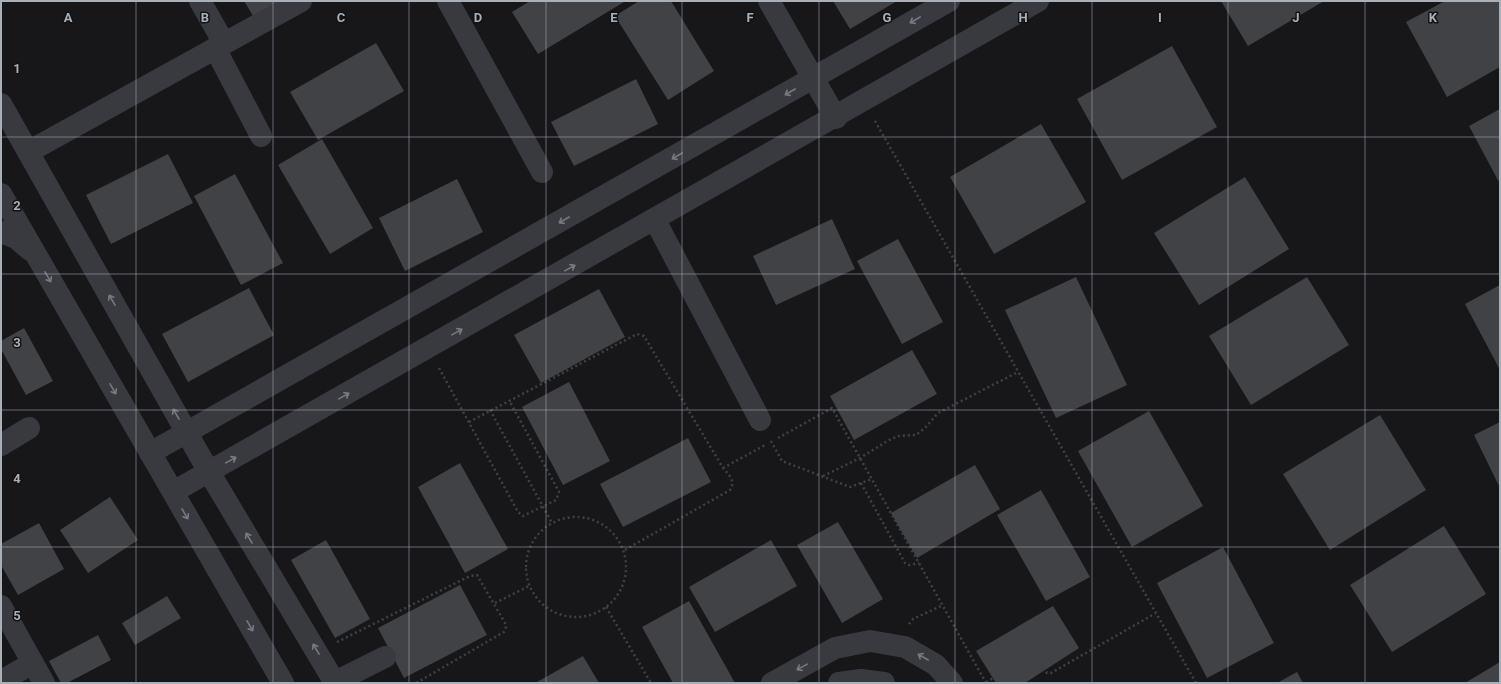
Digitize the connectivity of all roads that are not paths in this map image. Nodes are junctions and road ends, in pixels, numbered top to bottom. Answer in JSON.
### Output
{"nodes":[{"id":1,"x":200,"y":1,"type":"edge"},
{"id":2,"x":301,"y":1,"type":"edge"},
{"id":3,"x":448,"y":1,"type":"edge"},
{"id":4,"x":769,"y":1,"type":"edge"},
{"id":5,"x":947,"y":1,"type":"edge"},
{"id":6,"x":1038,"y":1,"type":"edge"},
{"id":7,"x":219,"y":46,"type":"junction"},
{"id":8,"x":813,"y":78,"type":"junction"},
{"id":9,"x":1,"y":104,"type":"edge"},
{"id":10,"x":836,"y":118,"type":"junction"},
{"id":11,"x":261,"y":136,"type":"dead end"},
{"id":12,"x":28,"y":152,"type":"junction"},
{"id":13,"x":542,"y":172,"type":"dead end"},
{"id":14,"x":1,"y":194,"type":"edge"},
{"id":15,"x":655,"y":220,"type":"junction"},
{"id":16,"x":1,"y":232,"type":"edge"},
{"id":17,"x":34,"y":253,"type":"junction"},
{"id":18,"x":760,"y":420,"type":"dead end"},
{"id":19,"x":29,"y":428,"type":"dead end"},
{"id":20,"x":187,"y":433,"type":"junction"},
{"id":21,"x":1,"y":445,"type":"edge"},
{"id":22,"x":150,"y":453,"type":"junction"},
{"id":23,"x":209,"y":472,"type":"junction"},
{"id":24,"x":172,"y":492,"type":"junction"},
{"id":25,"x":1,"y":606,"type":"edge"},
{"id":26,"x":386,"y":657,"type":"dead end"},
{"id":27,"x":32,"y":662,"type":"junction"},
{"id":28,"x":1,"y":681,"type":"edge"},
{"id":29,"x":44,"y":683,"type":"edge"},
{"id":30,"x":283,"y":683,"type":"edge"},
{"id":31,"x":335,"y":683,"type":"edge"},
{"id":32,"x":772,"y":683,"type":"edge"},
{"id":33,"x":839,"y":683,"type":"edge"},
{"id":34,"x":884,"y":683,"type":"edge"},
{"id":35,"x":952,"y":683,"type":"edge"}],
"edges":[{"from":1,"to":7,"type":"street"},
{"from":2,"to":7,"type":"street"},
{"from":3,"to":13,"type":"street"},
{"from":4,"to":8,"type":"street"},
{"from":5,"to":8,"type":"street","one_way":true},
{"from":6,"to":10,"type":"street"},
{"from":7,"to":11,"type":"street"},
{"from":7,"to":12,"type":"street"},
{"from":8,"to":10,"type":"street"},
{"from":8,"to":20,"type":"street","one_way":true},
{"from":9,"to":12,"type":"street"},
{"from":10,"to":15,"type":"street"},
{"from":20,"to":12,"type":"street","one_way":true},
{"from":14,"to":17,"type":"street"},
{"from":15,"to":18,"type":"street"},
{"from":23,"to":15,"type":"street","one_way":true},
{"from":16,"to":17,"type":"street"},
{"from":17,"to":22,"type":"street","one_way":true},
{"from":19,"to":21,"type":"street"},
{"from":20,"to":22,"type":"street"},
{"from":20,"to":23,"type":"street"},
{"from":22,"to":24,"type":"street"},
{"from":23,"to":24,"type":"street"},
{"from":31,"to":23,"type":"street","one_way":true},
{"from":24,"to":30,"type":"street","one_way":true},
{"from":25,"to":27,"type":"street"},
{"from":26,"to":31,"type":"street"},
{"from":27,"to":28,"type":"street"},
{"from":27,"to":29,"type":"street"},
{"from":35,"to":32,"type":"street","one_way":true},
{"from":33,"to":34,"type":"street"}]}
